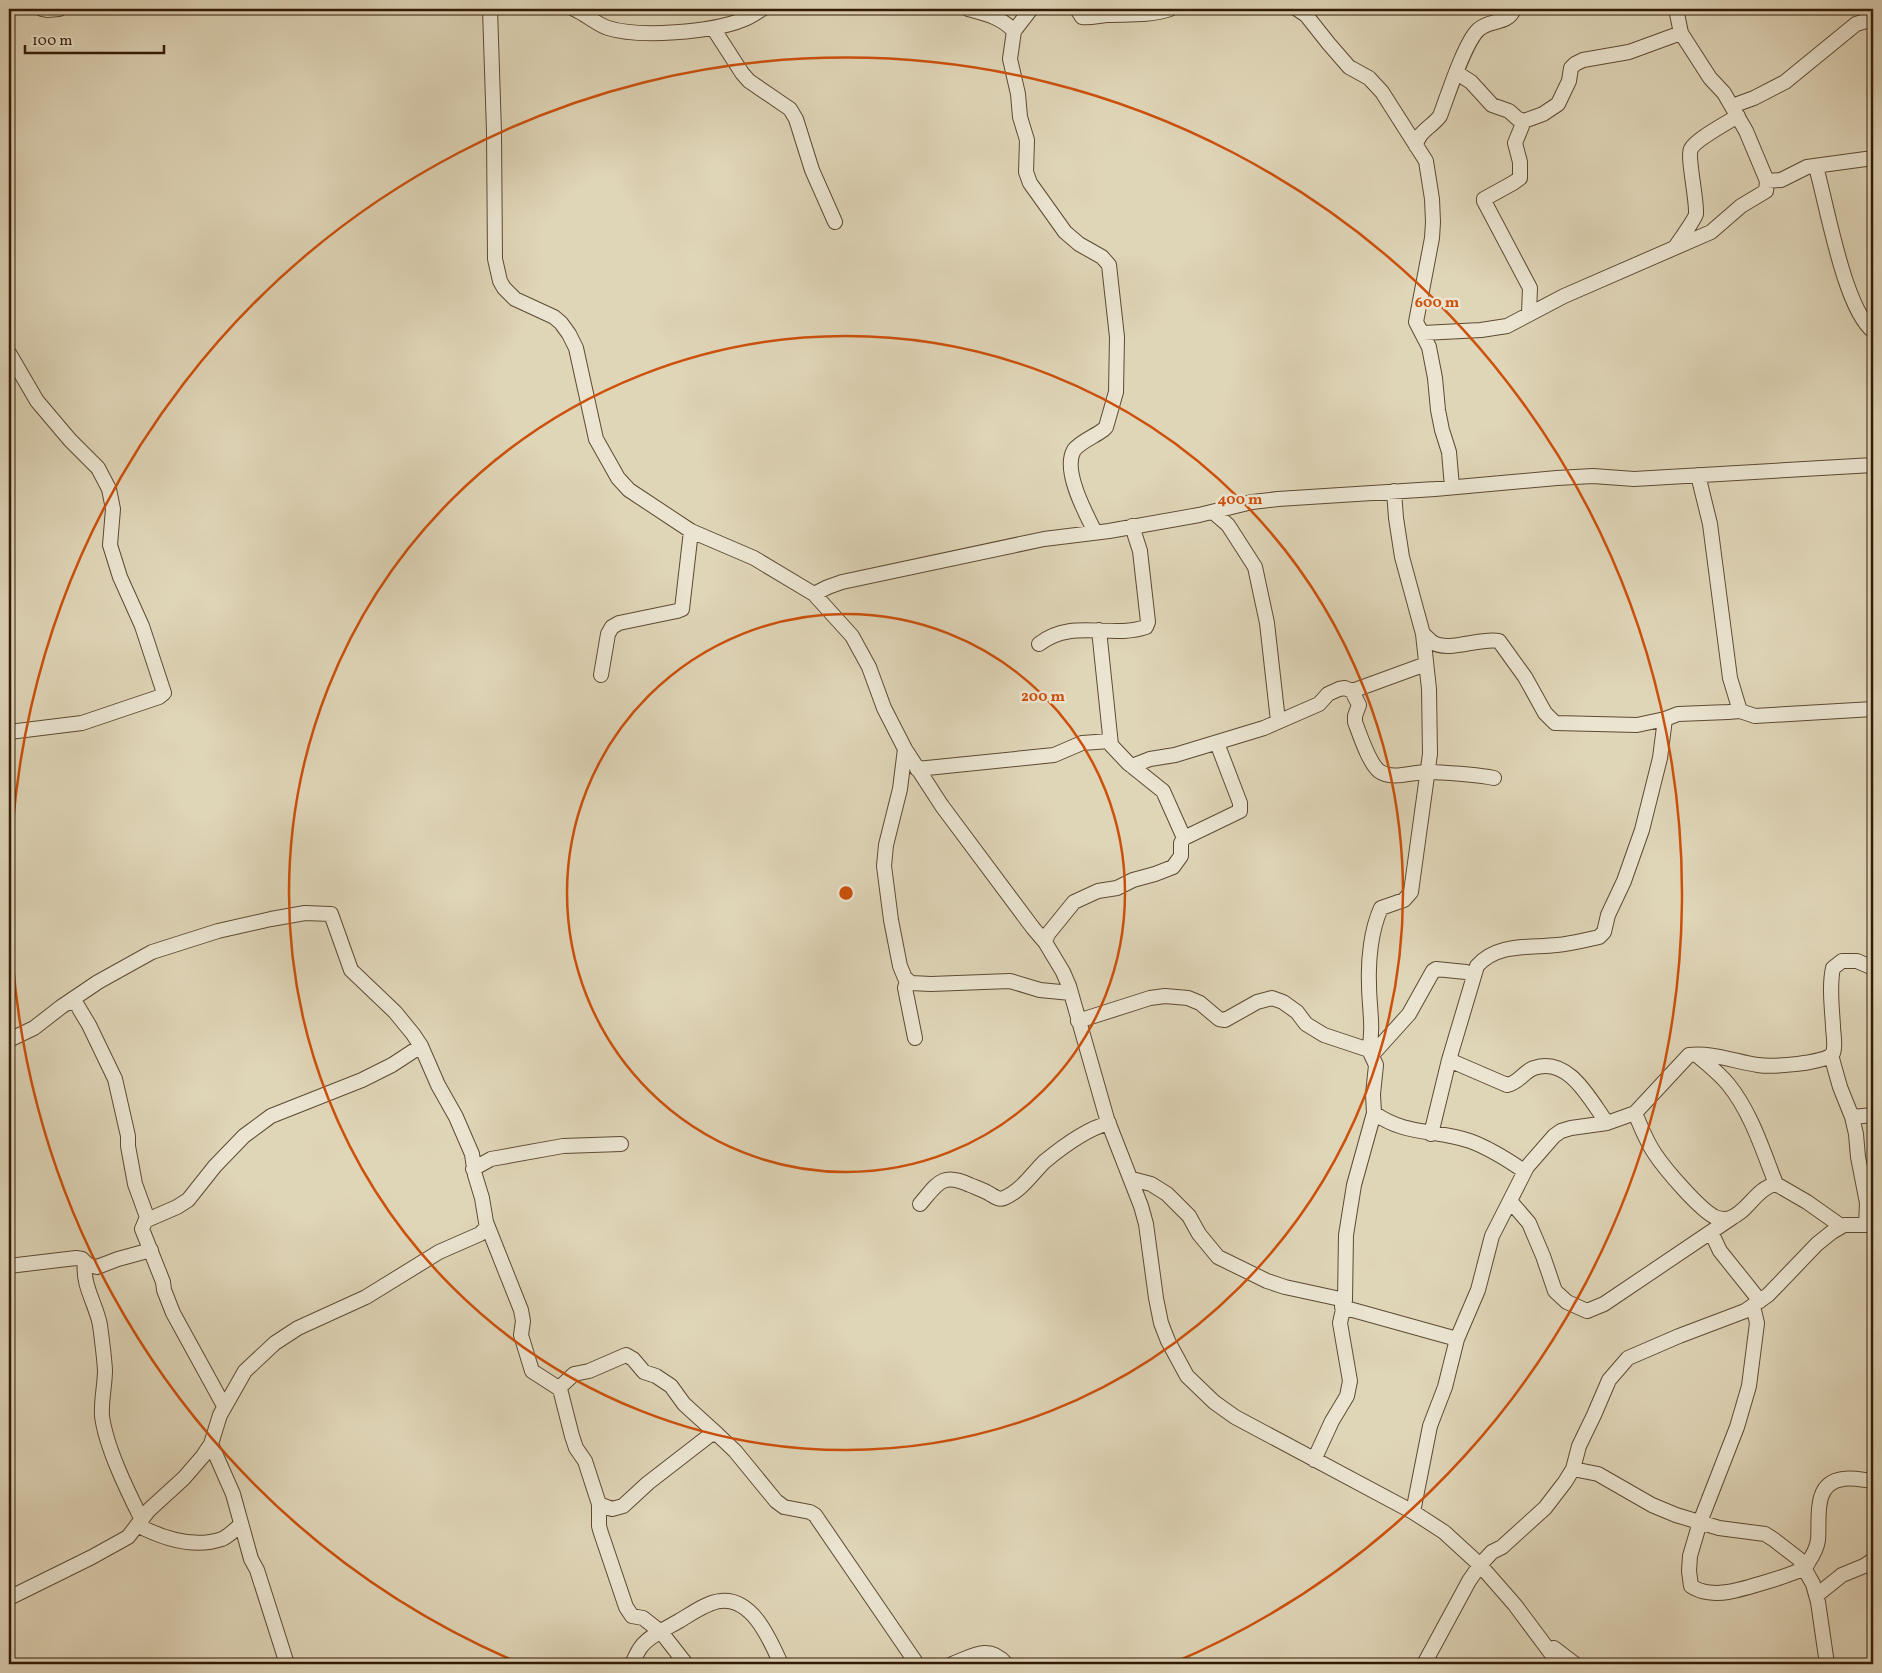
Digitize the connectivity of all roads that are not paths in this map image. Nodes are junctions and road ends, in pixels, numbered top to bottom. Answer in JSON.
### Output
{"nodes":[{"id":1,"x":42,"y":9,"type":"edge"},
{"id":2,"x":59,"y":9,"type":"edge"},
{"id":3,"x":490,"y":9,"type":"edge"},
{"id":4,"x":574,"y":9,"type":"edge"},
{"id":5,"x":762,"y":9,"type":"edge"},
{"id":6,"x":968,"y":9,"type":"edge"},
{"id":7,"x":1031,"y":9,"type":"edge"},
{"id":8,"x":1077,"y":9,"type":"edge"},
{"id":9,"x":1170,"y":9,"type":"edge"},
{"id":10,"x":1297,"y":9,"type":"edge"},
{"id":11,"x":1514,"y":9,"type":"edge"},
{"id":12,"x":1676,"y":9,"type":"edge"},
{"id":13,"x":1311,"y":14,"type":"edge"},
{"id":14,"x":1873,"y":21,"type":"edge"},
{"id":15,"x":712,"y":28,"type":"junction"},
{"id":16,"x":1014,"y":31,"type":"junction"},
{"id":17,"x":1681,"y":33,"type":"junction"},
{"id":18,"x":1457,"y":73,"type":"junction"},
{"id":19,"x":1735,"y":111,"type":"junction"},
{"id":20,"x":1524,"y":121,"type":"junction"},
{"id":21,"x":1416,"y":146,"type":"junction"},
{"id":22,"x":1873,"y":158,"type":"edge"},
{"id":23,"x":1816,"y":167,"type":"junction"},
{"id":24,"x":1767,"y":181,"type":"junction"},
{"id":25,"x":835,"y":222,"type":"dead end"},
{"id":26,"x":1676,"y":246,"type":"junction"},
{"id":27,"x":1529,"y":313,"type":"junction"},
{"id":28,"x":1873,"y":331,"type":"edge"},
{"id":29,"x":1423,"y":333,"type":"junction"},
{"id":30,"x":9,"y":353,"type":"edge"},
{"id":31,"x":1873,"y":465,"type":"edge"},
{"id":32,"x":1698,"y":475,"type":"junction"},
{"id":33,"x":1452,"y":487,"type":"junction"},
{"id":34,"x":1394,"y":491,"type":"junction"},
{"id":35,"x":1213,"y":512,"type":"junction"},
{"id":36,"x":1132,"y":526,"type":"junction"},
{"id":37,"x":691,"y":531,"type":"junction"},
{"id":38,"x":1095,"y":532,"type":"junction"},
{"id":39,"x":814,"y":594,"type":"junction"},
{"id":40,"x":1099,"y":630,"type":"junction"},
{"id":41,"x":1423,"y":634,"type":"junction"},
{"id":42,"x":1039,"y":644,"type":"dead end"},
{"id":43,"x":1426,"y":664,"type":"junction"},
{"id":44,"x":601,"y":675,"type":"dead end"},
{"id":45,"x":1352,"y":691,"type":"junction"},
{"id":46,"x":1873,"y":709,"type":"edge"},
{"id":47,"x":1740,"y":711,"type":"junction"},
{"id":48,"x":1665,"y":719,"type":"junction"},
{"id":49,"x":1278,"y":721,"type":"junction"},
{"id":50,"x":9,"y":732,"type":"edge"},
{"id":51,"x":1110,"y":741,"type":"junction"},
{"id":52,"x":1217,"y":743,"type":"junction"},
{"id":53,"x":904,"y":749,"type":"junction"},
{"id":54,"x":1132,"y":766,"type":"junction"},
{"id":55,"x":917,"y":769,"type":"junction"},
{"id":56,"x":1428,"y":772,"type":"junction"},
{"id":57,"x":1494,"y":778,"type":"dead end"},
{"id":58,"x":1184,"y":838,"type":"junction"},
{"id":59,"x":1045,"y":942,"type":"junction"},
{"id":60,"x":1873,"y":968,"type":"edge"},
{"id":61,"x":1474,"y":976,"type":"junction"},
{"id":62,"x":907,"y":981,"type":"junction"},
{"id":63,"x":1071,"y":993,"type":"junction"},
{"id":64,"x":70,"y":1000,"type":"junction"},
{"id":65,"x":1078,"y":1021,"type":"junction"},
{"id":66,"x":915,"y":1038,"type":"dead end"},
{"id":67,"x":9,"y":1040,"type":"edge"},
{"id":68,"x":421,"y":1046,"type":"junction"},
{"id":69,"x":1370,"y":1052,"type":"junction"},
{"id":70,"x":1697,"y":1055,"type":"junction"},
{"id":71,"x":1831,"y":1055,"type":"junction"},
{"id":72,"x":1449,"y":1060,"type":"junction"},
{"id":73,"x":1635,"y":1112,"type":"junction"},
{"id":74,"x":1374,"y":1113,"type":"junction"},
{"id":75,"x":1873,"y":1115,"type":"edge"},
{"id":76,"x":1852,"y":1117,"type":"junction"},
{"id":77,"x":1109,"y":1123,"type":"junction"},
{"id":78,"x":1606,"y":1123,"type":"junction"},
{"id":79,"x":1431,"y":1134,"type":"junction"},
{"id":80,"x":621,"y":1144,"type":"dead end"},
{"id":81,"x":473,"y":1169,"type":"junction"},
{"id":82,"x":1524,"y":1171,"type":"junction"},
{"id":83,"x":1132,"y":1179,"type":"junction"},
{"id":84,"x":1776,"y":1184,"type":"junction"},
{"id":85,"x":1510,"y":1202,"type":"junction"},
{"id":86,"x":920,"y":1204,"type":"dead end"},
{"id":87,"x":1734,"y":1217,"type":"junction"},
{"id":88,"x":147,"y":1220,"type":"junction"},
{"id":89,"x":1870,"y":1225,"type":"edge"},
{"id":90,"x":1841,"y":1226,"type":"junction"},
{"id":91,"x":488,"y":1227,"type":"junction"},
{"id":92,"x":1710,"y":1232,"type":"junction"},
{"id":93,"x":151,"y":1250,"type":"junction"},
{"id":94,"x":85,"y":1263,"type":"junction"},
{"id":95,"x":9,"y":1266,"type":"edge"},
{"id":96,"x":1344,"y":1303,"type":"junction"},
{"id":97,"x":1756,"y":1304,"type":"junction"},
{"id":98,"x":1457,"y":1339,"type":"junction"},
{"id":99,"x":558,"y":1388,"type":"junction"},
{"id":100,"x":224,"y":1406,"type":"junction"},
{"id":101,"x":717,"y":1434,"type":"junction"},
{"id":102,"x":211,"y":1444,"type":"junction"},
{"id":103,"x":1314,"y":1460,"type":"junction"},
{"id":104,"x":1573,"y":1469,"type":"junction"},
{"id":105,"x":1873,"y":1481,"type":"edge"},
{"id":106,"x":599,"y":1504,"type":"junction"},
{"id":107,"x":1413,"y":1512,"type":"junction"},
{"id":108,"x":139,"y":1522,"type":"junction"},
{"id":109,"x":1700,"y":1522,"type":"junction"},
{"id":110,"x":241,"y":1525,"type":"junction"},
{"id":111,"x":1873,"y":1560,"type":"edge"},
{"id":112,"x":1480,"y":1565,"type":"junction"},
{"id":113,"x":1804,"y":1568,"type":"junction"},
{"id":114,"x":1817,"y":1595,"type":"junction"},
{"id":115,"x":9,"y":1598,"type":"edge"},
{"id":116,"x":661,"y":1632,"type":"junction"},
{"id":117,"x":1544,"y":1642,"type":"junction"},
{"id":118,"x":287,"y":1664,"type":"edge"},
{"id":119,"x":632,"y":1664,"type":"edge"},
{"id":120,"x":686,"y":1664,"type":"edge"},
{"id":121,"x":781,"y":1664,"type":"edge"},
{"id":122,"x":917,"y":1664,"type":"edge"},
{"id":123,"x":952,"y":1664,"type":"edge"},
{"id":124,"x":1006,"y":1664,"type":"edge"},
{"id":125,"x":1424,"y":1664,"type":"edge"},
{"id":126,"x":1559,"y":1664,"type":"edge"},
{"id":127,"x":1575,"y":1664,"type":"edge"},
{"id":128,"x":1827,"y":1664,"type":"edge"}],
"edges":[{"from":1,"to":2,"type":"street"},
{"from":3,"to":37,"type":"street"},
{"from":4,"to":15,"type":"street"},
{"from":5,"to":15,"type":"street"},
{"from":6,"to":16,"type":"street"},
{"from":7,"to":16,"type":"street"},
{"from":8,"to":9,"type":"street"},
{"from":10,"to":13,"type":"street"},
{"from":11,"to":18,"type":"street"},
{"from":12,"to":17,"type":"street"},
{"from":13,"to":21,"type":"street"},
{"from":14,"to":19,"type":"street"},
{"from":15,"to":25,"type":"street"},
{"from":16,"to":38,"type":"street"},
{"from":17,"to":19,"type":"street"},
{"from":17,"to":20,"type":"street"},
{"from":18,"to":20,"type":"street"},
{"from":18,"to":21,"type":"street"},
{"from":19,"to":24,"type":"street"},
{"from":19,"to":26,"type":"street"},
{"from":20,"to":27,"type":"street"},
{"from":21,"to":29,"type":"street"},
{"from":22,"to":23,"type":"street"},
{"from":23,"to":24,"type":"street"},
{"from":23,"to":28,"type":"street"},
{"from":24,"to":26,"type":"street"},
{"from":26,"to":27,"type":"street"},
{"from":27,"to":29,"type":"street"},
{"from":29,"to":33,"type":"street"},
{"from":30,"to":50,"type":"street"},
{"from":31,"to":32,"type":"street"},
{"from":32,"to":33,"type":"street"},
{"from":32,"to":47,"type":"street"},
{"from":33,"to":34,"type":"street"},
{"from":34,"to":35,"type":"street"},
{"from":34,"to":41,"type":"street"},
{"from":35,"to":36,"type":"street"},
{"from":35,"to":49,"type":"street"},
{"from":36,"to":38,"type":"street"},
{"from":36,"to":40,"type":"street"},
{"from":37,"to":39,"type":"street"},
{"from":37,"to":44,"type":"street"},
{"from":38,"to":39,"type":"street"},
{"from":39,"to":53,"type":"street"},
{"from":40,"to":42,"type":"street"},
{"from":40,"to":51,"type":"street"},
{"from":41,"to":43,"type":"street"},
{"from":41,"to":48,"type":"street"},
{"from":43,"to":45,"type":"street"},
{"from":43,"to":56,"type":"street"},
{"from":45,"to":49,"type":"street"},
{"from":45,"to":56,"type":"street"},
{"from":46,"to":47,"type":"street"},
{"from":47,"to":48,"type":"street"},
{"from":48,"to":61,"type":"street"},
{"from":49,"to":52,"type":"street"},
{"from":51,"to":54,"type":"street"},
{"from":51,"to":55,"type":"street"},
{"from":52,"to":54,"type":"street"},
{"from":52,"to":58,"type":"street"},
{"from":53,"to":55,"type":"street"},
{"from":53,"to":62,"type":"street"},
{"from":54,"to":58,"type":"street"},
{"from":55,"to":59,"type":"street"},
{"from":56,"to":57,"type":"street"},
{"from":56,"to":69,"type":"street"},
{"from":58,"to":59,"type":"street"},
{"from":59,"to":63,"type":"street"},
{"from":60,"to":71,"type":"street"},
{"from":61,"to":69,"type":"street"},
{"from":61,"to":72,"type":"street"},
{"from":62,"to":63,"type":"street"},
{"from":62,"to":66,"type":"street"},
{"from":63,"to":65,"type":"street"},
{"from":64,"to":67,"type":"street"},
{"from":64,"to":68,"type":"street"},
{"from":64,"to":88,"type":"street"},
{"from":65,"to":69,"type":"street"},
{"from":65,"to":77,"type":"street"},
{"from":68,"to":81,"type":"street"},
{"from":68,"to":88,"type":"street"},
{"from":69,"to":74,"type":"street"},
{"from":70,"to":71,"type":"street"},
{"from":70,"to":73,"type":"street"},
{"from":70,"to":84,"type":"street"},
{"from":71,"to":76,"type":"street"},
{"from":72,"to":78,"type":"street"},
{"from":72,"to":79,"type":"street"},
{"from":73,"to":78,"type":"street"},
{"from":73,"to":87,"type":"street"},
{"from":74,"to":79,"type":"street"},
{"from":74,"to":96,"type":"street"},
{"from":75,"to":76,"type":"street"},
{"from":76,"to":89,"type":"street"},
{"from":77,"to":83,"type":"street"},
{"from":77,"to":86,"type":"street"},
{"from":78,"to":82,"type":"street"},
{"from":79,"to":82,"type":"street"},
{"from":80,"to":81,"type":"street"},
{"from":81,"to":91,"type":"street"},
{"from":82,"to":85,"type":"street"},
{"from":83,"to":96,"type":"street"},
{"from":83,"to":103,"type":"street"},
{"from":84,"to":87,"type":"street"},
{"from":84,"to":90,"type":"street"},
{"from":85,"to":92,"type":"street"},
{"from":85,"to":98,"type":"street"},
{"from":87,"to":92,"type":"street"},
{"from":88,"to":93,"type":"street"},
{"from":89,"to":90,"type":"street"},
{"from":90,"to":97,"type":"street"},
{"from":91,"to":99,"type":"street"},
{"from":91,"to":100,"type":"street"},
{"from":92,"to":97,"type":"street"},
{"from":93,"to":94,"type":"street"},
{"from":93,"to":100,"type":"street"},
{"from":94,"to":95,"type":"street"},
{"from":94,"to":108,"type":"street"},
{"from":96,"to":98,"type":"street"},
{"from":96,"to":103,"type":"street"},
{"from":97,"to":104,"type":"street"},
{"from":97,"to":109,"type":"street"},
{"from":98,"to":107,"type":"street"},
{"from":99,"to":101,"type":"street"},
{"from":99,"to":106,"type":"street"},
{"from":100,"to":102,"type":"street"},
{"from":101,"to":106,"type":"street"},
{"from":101,"to":122,"type":"street"},
{"from":102,"to":108,"type":"street"},
{"from":102,"to":110,"type":"street"},
{"from":103,"to":107,"type":"street"},
{"from":104,"to":109,"type":"street"},
{"from":104,"to":112,"type":"street"},
{"from":105,"to":113,"type":"street"},
{"from":106,"to":116,"type":"street"},
{"from":107,"to":112,"type":"street"},
{"from":108,"to":110,"type":"street"},
{"from":108,"to":115,"type":"street"},
{"from":109,"to":113,"type":"street"},
{"from":109,"to":113,"type":"street"},
{"from":110,"to":118,"type":"street"},
{"from":111,"to":114,"type":"street"},
{"from":112,"to":117,"type":"street"},
{"from":112,"to":125,"type":"street"},
{"from":113,"to":114,"type":"street"},
{"from":114,"to":128,"type":"street"},
{"from":116,"to":119,"type":"street"},
{"from":116,"to":120,"type":"street"},
{"from":116,"to":121,"type":"street"},
{"from":117,"to":126,"type":"street"},
{"from":117,"to":127,"type":"street"},
{"from":123,"to":124,"type":"street"}]}
